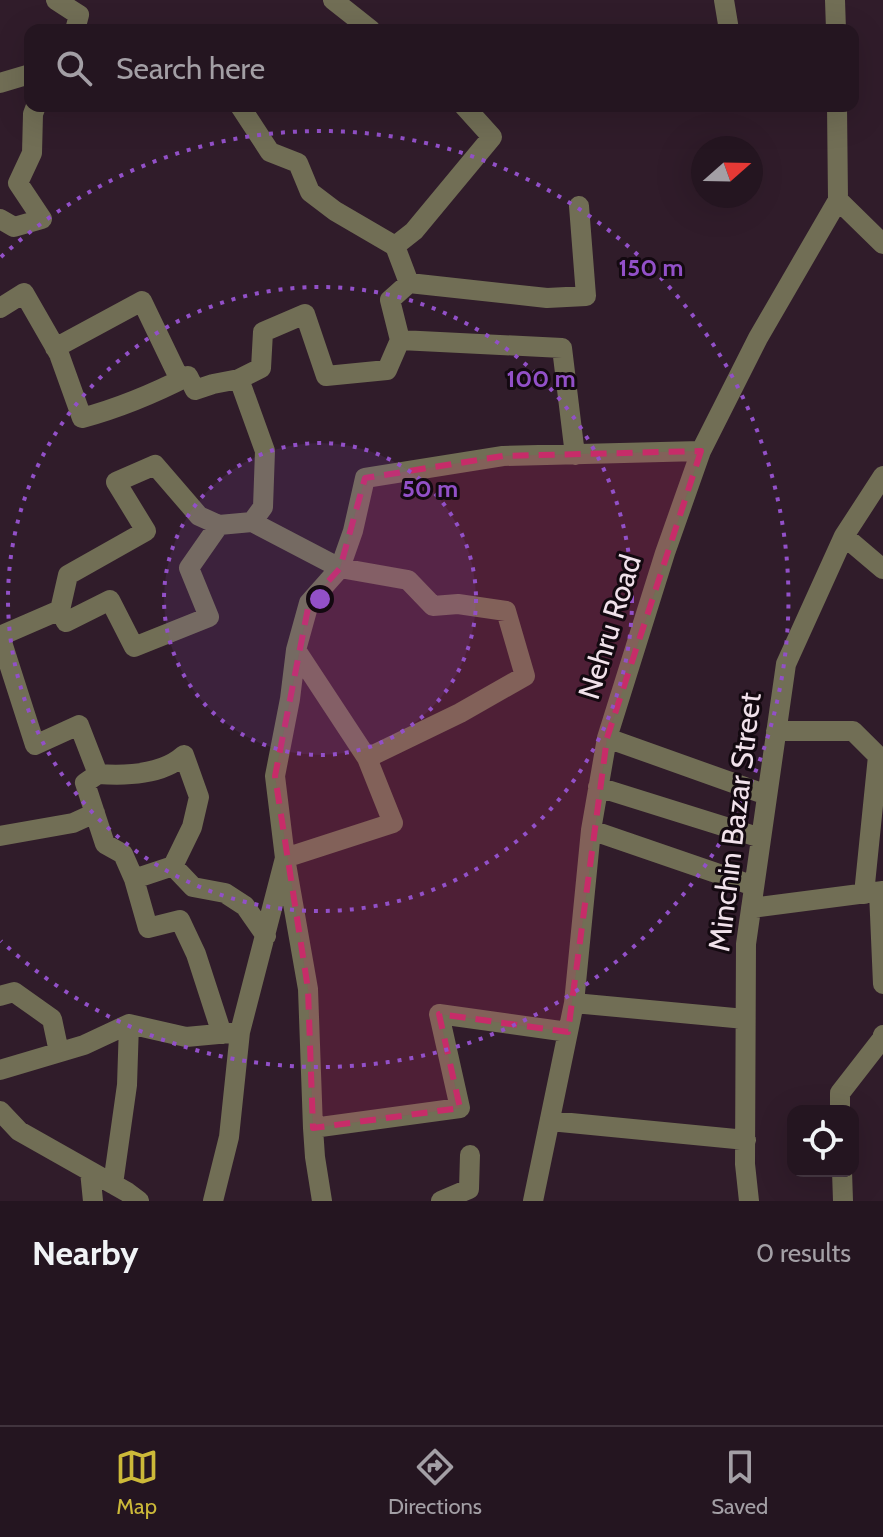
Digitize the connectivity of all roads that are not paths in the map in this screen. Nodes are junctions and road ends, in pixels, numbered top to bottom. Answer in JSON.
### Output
{"nodes":[{"id":1,"x":56,"y":0,"type":"edge"},
{"id":2,"x":333,"y":0,"type":"edge"},
{"id":3,"x":724,"y":0,"type":"edge"},
{"id":4,"x":835,"y":0,"type":"edge"},
{"id":5,"x":77,"y":24,"type":"edge"},
{"id":6,"x":363,"y":24,"type":"edge"},
{"id":7,"x":728,"y":24,"type":"edge"},
{"id":8,"x":836,"y":24,"type":"edge"},
{"id":9,"x":24,"y":76,"type":"edge"},
{"id":10,"x":0,"y":83,"type":"edge"},
{"id":11,"x":34,"y":112,"type":"edge"},
{"id":12,"x":244,"y":112,"type":"edge"},
{"id":13,"x":469,"y":112,"type":"edge"},
{"id":14,"x":837,"y":112,"type":"edge"},
{"id":15,"x":838,"y":200,"type":"junction"},
{"id":16,"x":579,"y":206,"type":"dead end"},
{"id":17,"x":0,"y":219,"type":"edge"},
{"id":18,"x":880,"y":234,"type":"edge"},
{"id":19,"x":395,"y":246,"type":"junction"},
{"id":20,"x":409,"y":283,"type":"junction"},
{"id":21,"x":0,"y":308,"type":"edge"},
{"id":22,"x":400,"y":340,"type":"junction"},
{"id":23,"x":55,"y":348,"type":"junction"},
{"id":24,"x":239,"y":379,"type":"junction"},
{"id":25,"x":180,"y":380,"type":"junction"},
{"id":26,"x":701,"y":451,"type":"junction"},
{"id":27,"x":575,"y":455,"type":"junction"},
{"id":28,"x":883,"y":476,"type":"edge"},
{"id":29,"x":252,"y":522,"type":"junction"},
{"id":30,"x":219,"y":525,"type":"junction"},
{"id":31,"x":844,"y":536,"type":"junction"},
{"id":32,"x":340,"y":568,"type":"junction"},
{"id":33,"x":883,"y":569,"type":"edge"},
{"id":34,"x":60,"y":610,"type":"junction"},
{"id":35,"x":0,"y":636,"type":"edge"},
{"id":36,"x":296,"y":650,"type":"junction"},
{"id":37,"x":776,"y":731,"type":"junction"},
{"id":38,"x":607,"y":738,"type":"junction"},
{"id":39,"x":367,"y":758,"type":"junction"},
{"id":40,"x":98,"y":774,"type":"junction"},
{"id":41,"x":598,"y":787,"type":"junction"},
{"id":42,"x":767,"y":795,"type":"junction"},
{"id":43,"x":95,"y":813,"type":"junction"},
{"id":44,"x":591,"y":830,"type":"junction"},
{"id":45,"x":0,"y":836,"type":"edge"},
{"id":46,"x":761,"y":838,"type":"junction"},
{"id":47,"x":285,"y":858,"type":"junction"},
{"id":48,"x":173,"y":866,"type":"junction"},
{"id":49,"x":134,"y":879,"type":"junction"},
{"id":50,"x":754,"y":886,"type":"junction"},
{"id":51,"x":875,"y":892,"type":"edge"},
{"id":52,"x":751,"y":908,"type":"junction"},
{"id":53,"x":266,"y":936,"type":"junction"},
{"id":54,"x":883,"y":984,"type":"edge"},
{"id":55,"x":0,"y":996,"type":"edge"},
{"id":56,"x":574,"y":1003,"type":"junction"},
{"id":57,"x":745,"y":1019,"type":"junction"},
{"id":58,"x":129,"y":1024,"type":"junction"},
{"id":59,"x":568,"y":1032,"type":"junction"},
{"id":60,"x":231,"y":1033,"type":"junction"},
{"id":61,"x":883,"y":1035,"type":"edge"},
{"id":62,"x":59,"y":1052,"type":"junction"},
{"id":63,"x":0,"y":1070,"type":"edge"},
{"id":64,"x":840,"y":1105,"type":"edge"},
{"id":65,"x":0,"y":1111,"type":"edge"},
{"id":66,"x":550,"y":1121,"type":"junction"},
{"id":67,"x":313,"y":1128,"type":"junction"},
{"id":68,"x":746,"y":1140,"type":"junction"},
{"id":69,"x":470,"y":1155,"type":"dead end"},
{"id":70,"x":90,"y":1171,"type":"junction"},
{"id":71,"x":842,"y":1177,"type":"edge"},
{"id":72,"x":113,"y":1184,"type":"junction"},
{"id":73,"x":93,"y":1201,"type":"edge"},
{"id":74,"x":139,"y":1201,"type":"edge"},
{"id":75,"x":213,"y":1201,"type":"edge"},
{"id":76,"x":322,"y":1201,"type":"edge"},
{"id":77,"x":441,"y":1201,"type":"edge"},
{"id":78,"x":533,"y":1201,"type":"edge"},
{"id":79,"x":749,"y":1201,"type":"edge"},
{"id":80,"x":843,"y":1201,"type":"edge"}],
"edges":[{"from":1,"to":5,"type":"street"},
{"from":2,"to":6,"type":"street"},
{"from":3,"to":7,"type":"street"},
{"from":4,"to":8,"type":"street"},
{"from":9,"to":10,"type":"street"},
{"from":11,"to":17,"type":"street"},
{"from":12,"to":19,"type":"street"},
{"from":13,"to":19,"type":"street"},
{"from":14,"to":15,"type":"street"},
{"from":15,"to":18,"type":"street"},
{"from":15,"to":26,"type":"street","name":"Nehru Road"},
{"from":16,"to":20,"type":"street"},
{"from":19,"to":20,"type":"street"},
{"from":20,"to":22,"type":"street"},
{"from":21,"to":23,"type":"street"},
{"from":22,"to":24,"type":"street"},
{"from":22,"to":27,"type":"street"},
{"from":23,"to":25,"type":"street"},
{"from":23,"to":25,"type":"street"},
{"from":24,"to":25,"type":"street"},
{"from":24,"to":29,"type":"street"},
{"from":26,"to":27,"type":"street"},
{"from":26,"to":38,"type":"street","name":"Nehru Road"},
{"from":27,"to":32,"type":"street"},
{"from":28,"to":31,"type":"street","name":"Minchin Bazar Street"},
{"from":29,"to":30,"type":"street"},
{"from":29,"to":32,"type":"street"},
{"from":30,"to":34,"type":"street"},
{"from":30,"to":34,"type":"street"},
{"from":31,"to":33,"type":"street"},
{"from":31,"to":37,"type":"street","name":"Minchin Bazar Street"},
{"from":32,"to":36,"type":"street"},
{"from":32,"to":39,"type":"street"},
{"from":34,"to":35,"type":"street"},
{"from":35,"to":40,"type":"street"},
{"from":36,"to":39,"type":"street"},
{"from":36,"to":47,"type":"street"},
{"from":37,"to":42,"type":"street","name":"Minchin Bazar Street"},
{"from":37,"to":51,"type":"street"},
{"from":38,"to":41,"type":"street","name":"Nehru Road"},
{"from":38,"to":42,"type":"street"},
{"from":39,"to":47,"type":"street"},
{"from":40,"to":43,"type":"street"},
{"from":40,"to":48,"type":"street"},
{"from":41,"to":44,"type":"street","name":"Nehru Road"},
{"from":41,"to":46,"type":"street"},
{"from":42,"to":46,"type":"street","name":"Minchin Bazar Street"},
{"from":43,"to":45,"type":"street"},
{"from":43,"to":49,"type":"street"},
{"from":44,"to":50,"type":"street"},
{"from":44,"to":56,"type":"street","name":"Nehru Road"},
{"from":46,"to":50,"type":"street","name":"Minchin Bazar Street"},
{"from":47,"to":53,"type":"street"},
{"from":47,"to":67,"type":"street"},
{"from":48,"to":49,"type":"street"},
{"from":48,"to":53,"type":"street"},
{"from":49,"to":60,"type":"street"},
{"from":50,"to":52,"type":"street","name":"Minchin Bazar Street"},
{"from":51,"to":52,"type":"street"},
{"from":51,"to":54,"type":"street"},
{"from":52,"to":57,"type":"street","name":"Minchin Bazar Street"},
{"from":53,"to":60,"type":"street"},
{"from":55,"to":62,"type":"street"},
{"from":56,"to":57,"type":"street"},
{"from":56,"to":59,"type":"street","name":"Nehru Road"},
{"from":57,"to":68,"type":"street","name":"Minchin Bazar Street"},
{"from":58,"to":60,"type":"street"},
{"from":58,"to":62,"type":"street"},
{"from":58,"to":72,"type":"street"},
{"from":59,"to":66,"type":"street","name":"Nehru Road"},
{"from":59,"to":67,"type":"street"},
{"from":60,"to":75,"type":"street"},
{"from":61,"to":64,"type":"street"},
{"from":62,"to":63,"type":"street"},
{"from":65,"to":70,"type":"street"},
{"from":66,"to":68,"type":"street"},
{"from":66,"to":78,"type":"street","name":"Nehru Road"},
{"from":67,"to":76,"type":"street"},
{"from":68,"to":79,"type":"street","name":"Minchin Bazar Street"},
{"from":69,"to":77,"type":"street"},
{"from":70,"to":72,"type":"street"},
{"from":70,"to":73,"type":"street"},
{"from":71,"to":80,"type":"street"},
{"from":72,"to":74,"type":"street"}]}
